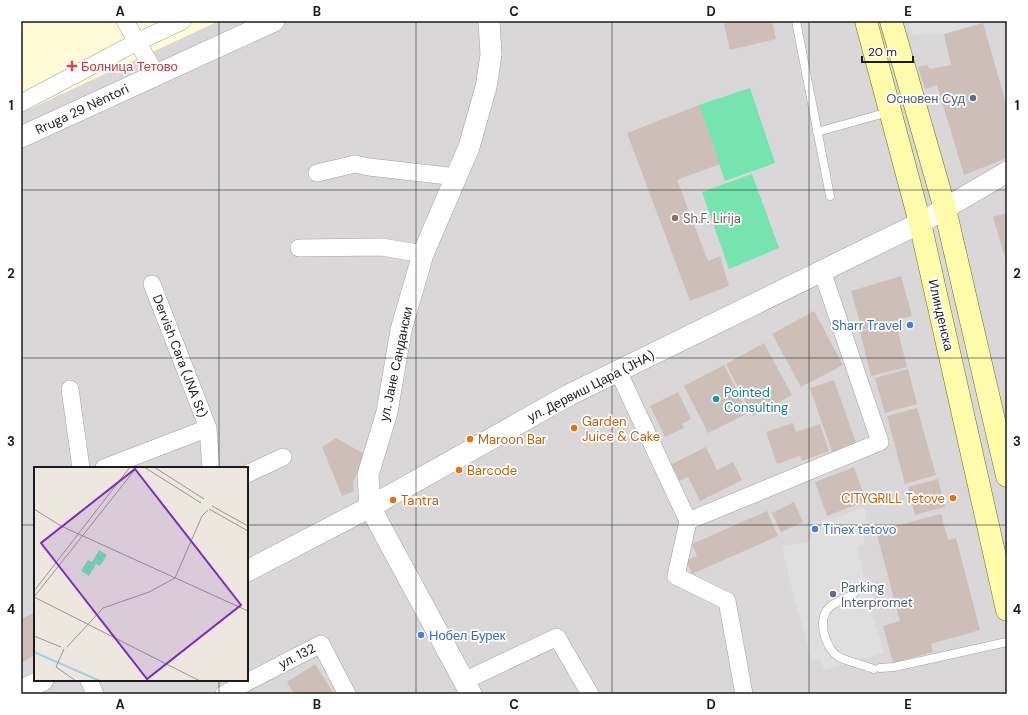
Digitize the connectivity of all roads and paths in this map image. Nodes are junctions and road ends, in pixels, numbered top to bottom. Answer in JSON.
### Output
{"nodes":[{"id":1,"x":125,"y":21,"type":"edge"},
{"id":2,"x":182,"y":21,"type":"edge"},
{"id":3,"x":489,"y":21,"type":"edge"},
{"id":4,"x":796,"y":21,"type":"edge"},
{"id":5,"x":866,"y":21,"type":"edge"},
{"id":6,"x":891,"y":21,"type":"edge"},
{"id":7,"x":267,"y":22,"type":"edge"},
{"id":8,"x":138,"y":42,"type":"junction"},
{"id":9,"x":156,"y":74,"type":"junction"},
{"id":10,"x":21,"y":103,"type":"edge"},
{"id":11,"x":890,"y":112,"type":"junction"},
{"id":12,"x":817,"y":132,"type":"junction"},
{"id":13,"x":21,"y":137,"type":"edge"},
{"id":14,"x":1007,"y":172,"type":"edge"},
{"id":15,"x":318,"y":173,"type":"dead end"},
{"id":16,"x":457,"y":177,"type":"junction"},
{"id":17,"x":830,"y":196,"type":"dead end"},
{"id":18,"x":945,"y":209,"type":"junction"},
{"id":19,"x":920,"y":223,"type":"junction"},
{"id":20,"x":299,"y":248,"type":"dead end"},
{"id":21,"x":423,"y":254,"type":"junction"},
{"id":22,"x":822,"y":271,"type":"junction"},
{"id":23,"x":152,"y":284,"type":"dead end"},
{"id":24,"x":618,"y":371,"type":"junction"},
{"id":25,"x":70,"y":389,"type":"dead end"},
{"id":26,"x":208,"y":428,"type":"junction"},
{"id":27,"x":283,"y":457,"type":"dead end"},
{"id":28,"x":81,"y":467,"type":"edge"},
{"id":29,"x":107,"y":467,"type":"edge"},
{"id":30,"x":211,"y":467,"type":"edge"},
{"id":31,"x":248,"y":474,"type":"edge"},
{"id":32,"x":1007,"y":476,"type":"edge"},
{"id":33,"x":370,"y":507,"type":"junction"},
{"id":34,"x":688,"y":521,"type":"junction"},
{"id":35,"x":248,"y":569,"type":"edge"},
{"id":36,"x":853,"y":594,"type":"dead end"},
{"id":37,"x":1007,"y":610,"type":"edge"},
{"id":38,"x":1007,"y":642,"type":"edge"},
{"id":39,"x":41,"y":681,"type":"edge"},
{"id":40,"x":90,"y":681,"type":"edge"},
{"id":41,"x":467,"y":688,"type":"edge"},
{"id":42,"x":21,"y":691,"type":"edge"},
{"id":43,"x":96,"y":694,"type":"edge"},
{"id":44,"x":224,"y":694,"type":"edge"},
{"id":45,"x":347,"y":694,"type":"edge"},
{"id":46,"x":590,"y":694,"type":"edge"},
{"id":47,"x":744,"y":694,"type":"edge"}],
"edges":[{"from":1,"to":8,"type":"street"},
{"from":2,"to":8,"type":"street"},
{"from":3,"to":16,"type":"street","name":"ул. Јане Сандански"},
{"from":4,"to":12,"type":"lane"},
{"from":5,"to":11,"type":"main road","name":"Илинденска"},
{"from":6,"to":18,"type":"main road"},
{"from":7,"to":9,"type":"street","name":"Rruga 29 Nëntori"},
{"from":8,"to":9,"type":"street"},
{"from":8,"to":10,"type":"street"},
{"from":9,"to":13,"type":"street","name":"Rruga 29 Nëntori"},
{"from":11,"to":12,"type":"lane"},
{"from":11,"to":19,"type":"main road","name":"Илинденска"},
{"from":12,"to":17,"type":"lane"},
{"from":14,"to":18,"type":"street","name":"ул. Дервиш Цара (ЈНА)"},
{"from":15,"to":16,"type":"street"},
{"from":16,"to":21,"type":"street","name":"ул. Јане Сандански"},
{"from":18,"to":19,"type":"street","name":"ул. Дервиш Цара (ЈНА)"},
{"from":18,"to":32,"type":"main road"},
{"from":19,"to":22,"type":"street","name":"ул. Дервиш Цара (ЈНА)"},
{"from":19,"to":37,"type":"main road","name":"Илинденска"},
{"from":20,"to":21,"type":"street"},
{"from":21,"to":33,"type":"street","name":"ул. Јане Сандански"},
{"from":22,"to":24,"type":"street","name":"ул. Дервиш Цара (ЈНА)"},
{"from":22,"to":34,"type":"street"},
{"from":23,"to":26,"type":"street","name":"Dervish Cara (JNA St)"},
{"from":24,"to":33,"type":"street","name":"ул. Дервиш Цара (ЈНА)"},
{"from":24,"to":34,"type":"street"},
{"from":25,"to":28,"type":"street"},
{"from":26,"to":29,"type":"street","name":"Dervish Cara (JNA St)"},
{"from":26,"to":30,"type":"street","name":"Dervish Cara (JNA St)"},
{"from":27,"to":31,"type":"street"},
{"from":33,"to":35,"type":"street","name":"ул. Дервиш Цара (ЈНА)"},
{"from":33,"to":41,"type":"street","name":"ул. Јане Сандански"},
{"from":34,"to":47,"type":"street"},
{"from":36,"to":38,"type":"lane"},
{"from":39,"to":42,"type":"street"},
{"from":40,"to":43,"type":"street"},
{"from":41,"to":46,"type":"street"},
{"from":44,"to":45,"type":"street","name":"ул. 132"}]}
